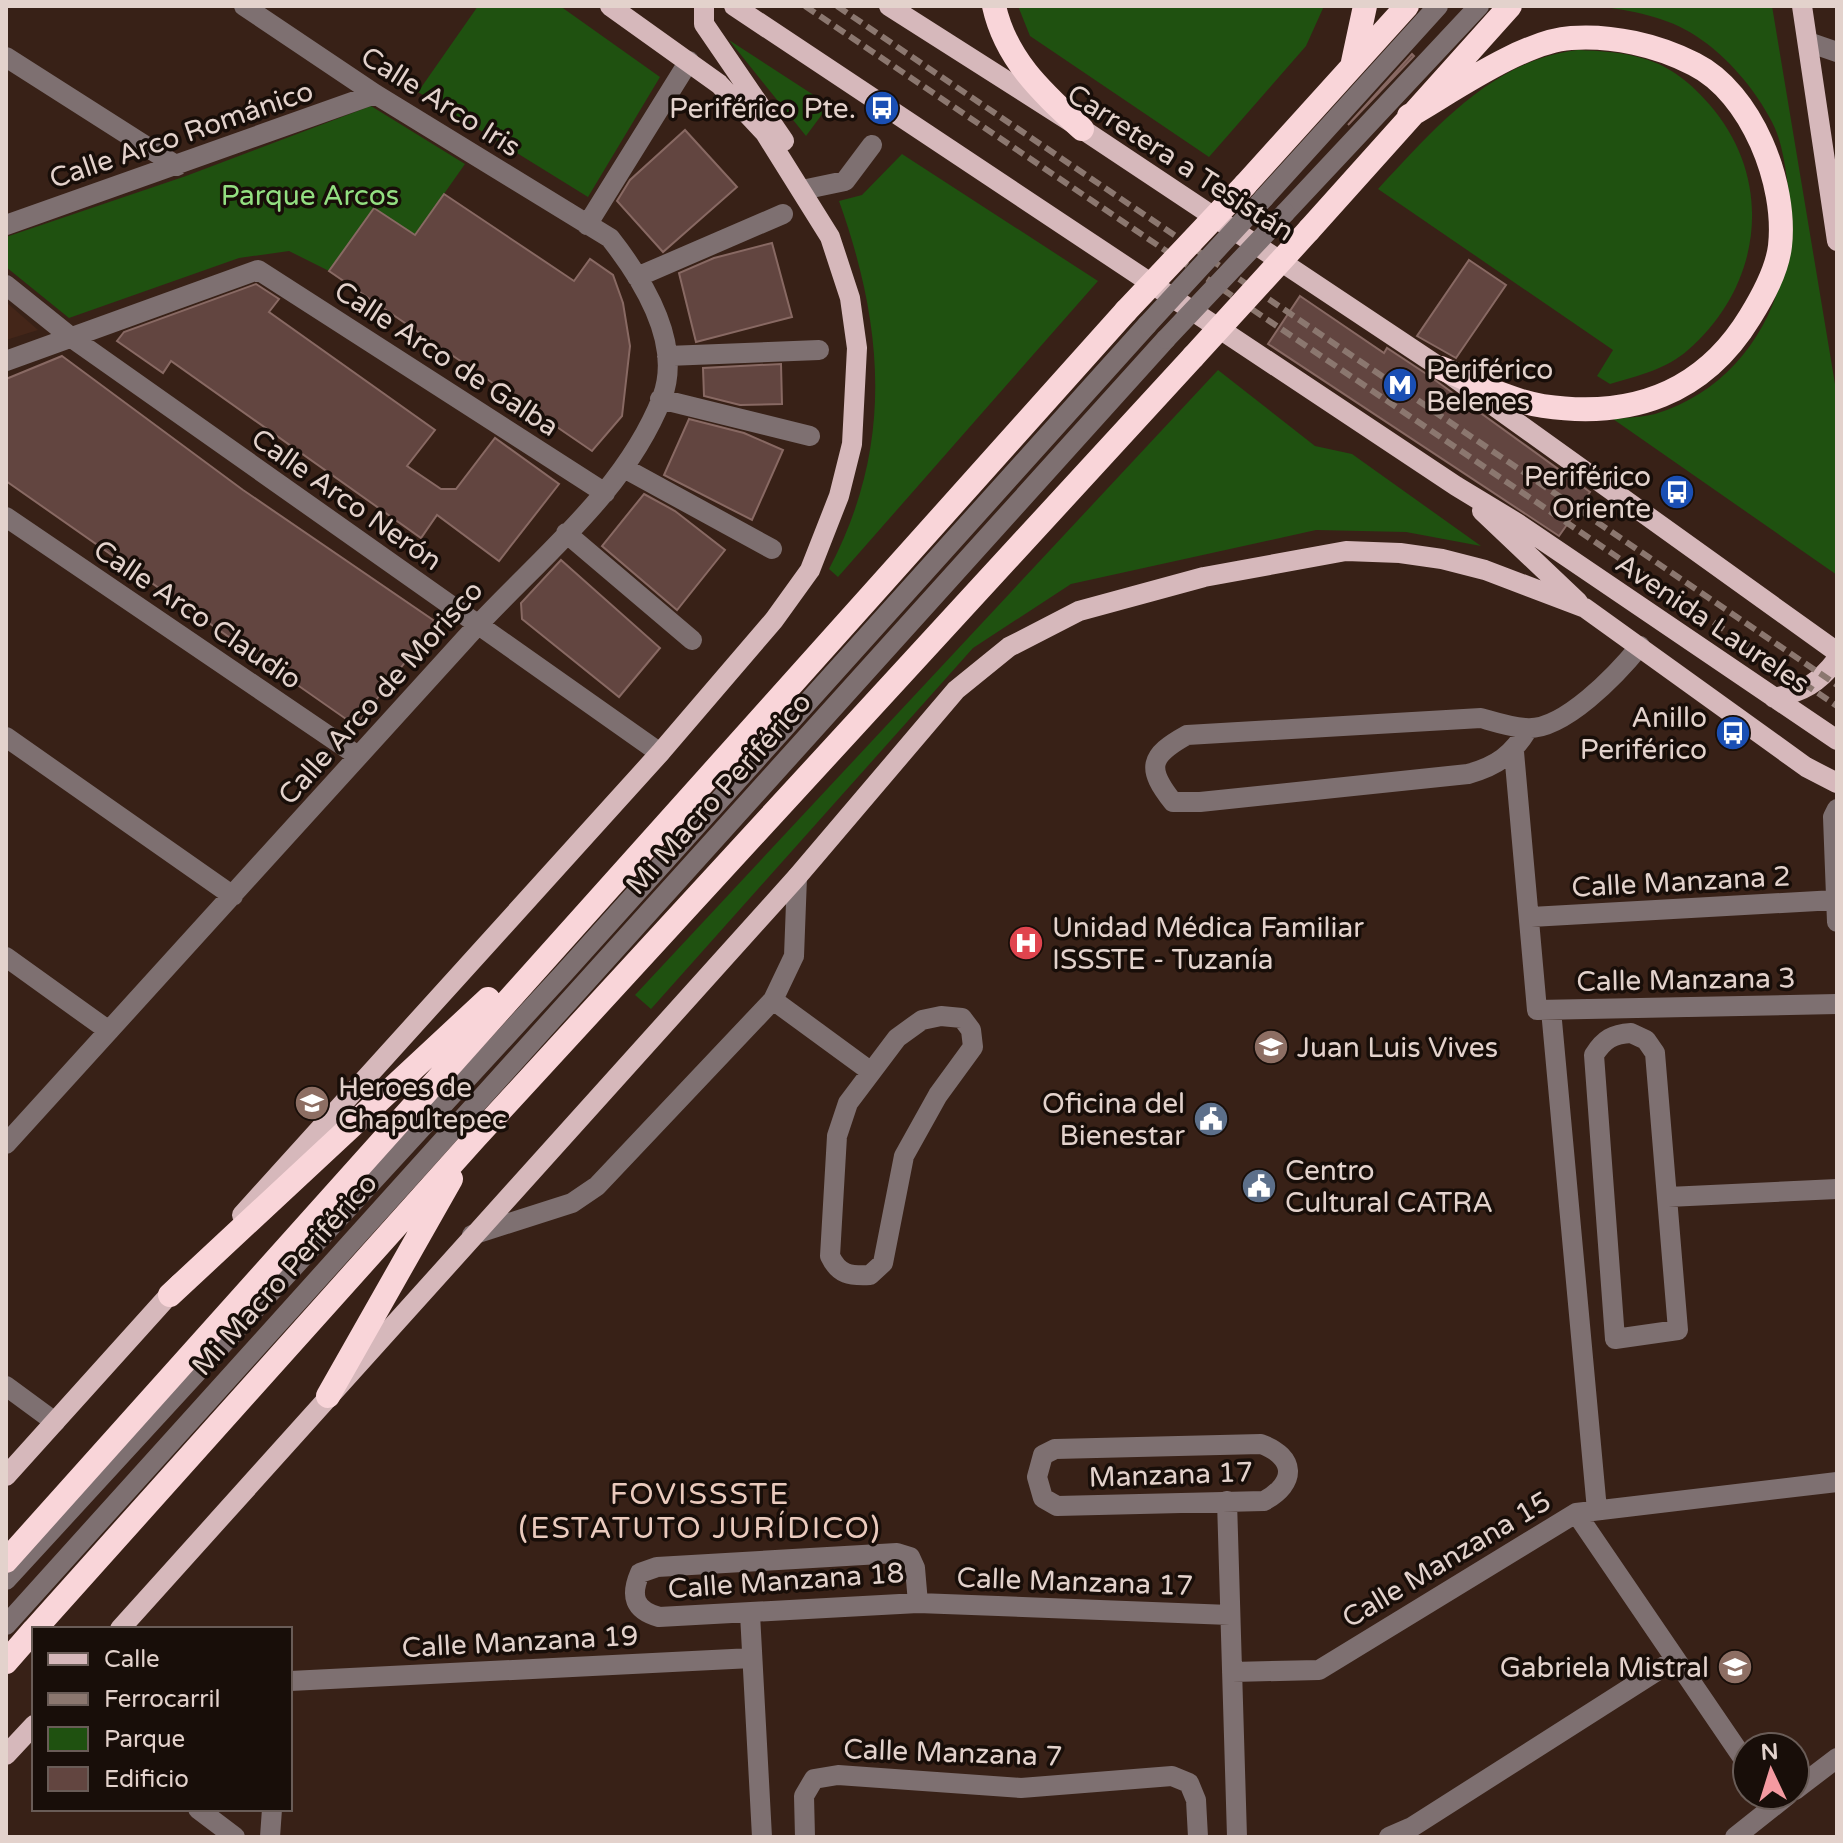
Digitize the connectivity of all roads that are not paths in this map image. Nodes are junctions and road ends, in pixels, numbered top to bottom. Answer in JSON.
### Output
{"nodes":[{"id":1,"x":244,"y":6,"type":"edge"},
{"id":2,"x":610,"y":6,"type":"edge"},
{"id":3,"x":704,"y":6,"type":"edge"},
{"id":4,"x":734,"y":6,"type":"edge"},
{"id":5,"x":889,"y":6,"type":"edge"},
{"id":6,"x":994,"y":6,"type":"edge"},
{"id":7,"x":1365,"y":6,"type":"edge"},
{"id":8,"x":1407,"y":6,"type":"edge"},
{"id":9,"x":1438,"y":6,"type":"edge"},
{"id":10,"x":1479,"y":6,"type":"edge"},
{"id":11,"x":1510,"y":6,"type":"edge"},
{"id":12,"x":1802,"y":6,"type":"edge"},
{"id":13,"x":1808,"y":42,"type":"junction"},
{"id":14,"x":1837,"y":52,"type":"edge"},
{"id":15,"x":6,"y":57,"type":"edge"},
{"id":16,"x":689,"y":61,"type":"junction"},
{"id":17,"x":1353,"y":64,"type":"junction"},
{"id":18,"x":375,"y":94,"type":"junction"},
{"id":19,"x":1409,"y":116,"type":"junction"},
{"id":20,"x":1082,"y":129,"type":"junction"},
{"id":21,"x":872,"y":145,"type":"dead end"},
{"id":22,"x":177,"y":166,"type":"junction"},
{"id":23,"x":1832,"y":167,"type":"edge"},
{"id":24,"x":790,"y":169,"type":"junction"},
{"id":25,"x":802,"y":190,"type":"junction"},
{"id":26,"x":1254,"y":192,"type":"junction"},
{"id":27,"x":783,"y":214,"type":"dead end"},
{"id":28,"x":6,"y":225,"type":"edge"},
{"id":29,"x":587,"y":225,"type":"junction"},
{"id":30,"x":610,"y":238,"type":"joint"},
{"id":31,"x":1837,"y":241,"type":"edge"},
{"id":32,"x":637,"y":277,"type":"junction"},
{"id":33,"x":6,"y":285,"type":"edge"},
{"id":34,"x":72,"y":338,"type":"junction"},
{"id":35,"x":819,"y":350,"type":"dead end"},
{"id":36,"x":667,"y":356,"type":"junction"},
{"id":37,"x":6,"y":361,"type":"edge"},
{"id":38,"x":1441,"y":368,"type":"junction"},
{"id":39,"x":660,"y":399,"type":"junction"},
{"id":40,"x":810,"y":436,"type":"dead end"},
{"id":41,"x":624,"y":468,"type":"junction"},
{"id":42,"x":1456,"y":486,"type":"junction"},
{"id":43,"x":605,"y":493,"type":"junction"},
{"id":44,"x":6,"y":517,"type":"edge"},
{"id":45,"x":566,"y":533,"type":"junction"},
{"id":46,"x":772,"y":549,"type":"dead end"},
{"id":47,"x":1585,"y":608,"type":"junction"},
{"id":48,"x":477,"y":625,"type":"junction"},
{"id":49,"x":692,"y":640,"type":"dead end"},
{"id":50,"x":1640,"y":646,"type":"junction"},
{"id":51,"x":1837,"y":652,"type":"edge"},
{"id":52,"x":1837,"y":659,"type":"edge"},
{"id":53,"x":1774,"y":698,"type":"junction"},
{"id":54,"x":1528,"y":729,"type":"junction"},
{"id":55,"x":6,"y":737,"type":"edge"},
{"id":56,"x":1837,"y":740,"type":"edge"},
{"id":57,"x":1514,"y":752,"type":"junction"},
{"id":58,"x":660,"y":753,"type":"junction"},
{"id":59,"x":358,"y":756,"type":"junction"},
{"id":60,"x":1837,"y":783,"type":"edge"},
{"id":61,"x":1837,"y":809,"type":"edge"},
{"id":62,"x":797,"y":877,"type":"junction"},
{"id":63,"x":233,"y":896,"type":"junction"},
{"id":64,"x":596,"y":899,"type":"junction"},
{"id":65,"x":1835,"y":900,"type":"edge"},
{"id":66,"x":1531,"y":917,"type":"junction"},
{"id":67,"x":1837,"y":922,"type":"edge"},
{"id":68,"x":6,"y":957,"type":"edge"},
{"id":69,"x":773,"y":1000,"type":"junction"},
{"id":70,"x":1837,"y":1004,"type":"edge"},
{"id":71,"x":1544,"y":1010,"type":"junction"},
{"id":72,"x":109,"y":1031,"type":"junction"},
{"id":73,"x":870,"y":1071,"type":"junction"},
{"id":74,"x":475,"y":1138,"type":"junction"},
{"id":75,"x":6,"y":1144,"type":"edge"},
{"id":76,"x":1837,"y":1189,"type":"edge"},
{"id":77,"x":1668,"y":1197,"type":"junction"},
{"id":78,"x":472,"y":1235,"type":"junction"},
{"id":79,"x":170,"y":1295,"type":"junction"},
{"id":80,"x":6,"y":1386,"type":"edge"},
{"id":81,"x":328,"y":1396,"type":"junction"},
{"id":82,"x":55,"y":1422,"type":"junction"},
{"id":83,"x":6,"y":1476,"type":"edge"},
{"id":84,"x":1837,"y":1482,"type":"edge"},
{"id":85,"x":1227,"y":1501,"type":"junction"},
{"id":86,"x":1597,"y":1510,"type":"junction"},
{"id":87,"x":1576,"y":1513,"type":"junction"},
{"id":88,"x":6,"y":1561,"type":"edge"},
{"id":89,"x":6,"y":1580,"type":"edge"},
{"id":90,"x":918,"y":1603,"type":"junction"},
{"id":91,"x":750,"y":1614,"type":"junction"},
{"id":92,"x":1230,"y":1615,"type":"junction"},
{"id":93,"x":6,"y":1625,"type":"edge"},
{"id":94,"x":38,"y":1627,"type":"edge"},
{"id":95,"x":122,"y":1627,"type":"edge"},
{"id":96,"x":32,"y":1633,"type":"edge"},
{"id":97,"x":752,"y":1658,"type":"junction"},
{"id":98,"x":1674,"y":1660,"type":"junction"},
{"id":99,"x":6,"y":1662,"type":"edge"},
{"id":100,"x":1232,"y":1672,"type":"junction"},
{"id":101,"x":292,"y":1681,"type":"edge"},
{"id":102,"x":32,"y":1727,"type":"edge"},
{"id":103,"x":1731,"y":1741,"type":"edge"},
{"id":104,"x":6,"y":1755,"type":"edge"},
{"id":105,"x":1837,"y":1758,"type":"edge"},
{"id":106,"x":1811,"y":1778,"type":"edge"},
{"id":107,"x":201,"y":1811,"type":"edge"},
{"id":108,"x":272,"y":1811,"type":"edge"},
{"id":109,"x":1763,"y":1811,"type":"edge"},
{"id":110,"x":235,"y":1837,"type":"edge"},
{"id":111,"x":270,"y":1837,"type":"edge"},
{"id":112,"x":762,"y":1837,"type":"edge"},
{"id":113,"x":805,"y":1837,"type":"edge"},
{"id":114,"x":1198,"y":1837,"type":"edge"},
{"id":115,"x":1237,"y":1837,"type":"edge"},
{"id":116,"x":1389,"y":1837,"type":"edge"},
{"id":117,"x":1735,"y":1837,"type":"edge"}],
"edges":[{"from":1,"to":18,"type":"street","name":"Calle Arco Iris"},
{"from":2,"to":16,"type":"main road"},
{"from":3,"to":24,"type":"main road"},
{"from":4,"to":42,"type":"main road","name":"Avenida Laureles"},
{"from":5,"to":20,"type":"main road","name":"Carretera a Tesistán"},
{"from":6,"to":20,"type":"highway"},
{"from":7,"to":17,"type":"highway"},
{"from":8,"to":17,"type":"highway"},
{"from":9,"to":26,"type":"street","name":"Mi Macro Periférico"},
{"from":10,"to":93,"type":"street","name":"Mi Macro Periférico","bridge":true},
{"from":11,"to":19,"type":"highway"},
{"from":12,"to":13,"type":"main road"},
{"from":13,"to":14,"type":"street"},
{"from":13,"to":23,"type":"main road"},
{"from":15,"to":22,"type":"street"},
{"from":16,"to":24,"type":"main road"},
{"from":16,"to":29,"type":"street"},
{"from":17,"to":26,"type":"highway"},
{"from":18,"to":22,"type":"street","name":"Calle Arco Románico"},
{"from":18,"to":29,"type":"street","name":"Calle Arco Iris"},
{"from":19,"to":38,"type":"highway"},
{"from":19,"to":74,"type":"highway","bridge":true},
{"from":20,"to":38,"type":"main road","name":"Carretera a Tesistán"},
{"from":21,"to":25,"type":"street"},
{"from":22,"to":28,"type":"street","name":"Calle Arco Románico"},
{"from":23,"to":31,"type":"main road"},
{"from":24,"to":25,"type":"main road"},
{"from":25,"to":58,"type":"main road"},
{"from":26,"to":64,"type":"highway","bridge":true},
{"from":26,"to":89,"type":"street","name":"Mi Macro Periférico","bridge":true},
{"from":27,"to":32,"type":"street"},
{"from":29,"to":30,"type":"street","name":"Calle Arco Iris"},
{"from":30,"to":32,"type":"street","name":"Calle Arco de Morisco"},
{"from":32,"to":36,"type":"street","name":"Calle Arco de Morisco"},
{"from":33,"to":34,"type":"street","name":"Calle Arco Nerón"},
{"from":34,"to":37,"type":"street"},
{"from":34,"to":43,"type":"street","name":"Calle Arco de Galba"},
{"from":34,"to":48,"type":"street","name":"Calle Arco Nerón"},
{"from":35,"to":36,"type":"street"},
{"from":36,"to":39,"type":"street","name":"Calle Arco de Morisco"},
{"from":38,"to":51,"type":"main road","name":"Avenida Laureles"},
{"from":39,"to":40,"type":"street"},
{"from":39,"to":41,"type":"street","name":"Calle Arco de Morisco"},
{"from":41,"to":43,"type":"street","name":"Calle Arco de Morisco"},
{"from":41,"to":46,"type":"street"},
{"from":42,"to":47,"type":"main road"},
{"from":42,"to":53,"type":"main road","name":"Avenida Laureles"},
{"from":43,"to":45,"type":"street","name":"Calle Arco de Morisco"},
{"from":44,"to":59,"type":"street","name":"Calle Arco Claudio"},
{"from":45,"to":48,"type":"street","name":"Calle Arco de Morisco"},
{"from":45,"to":49,"type":"street"},
{"from":47,"to":50,"type":"main road"},
{"from":47,"to":62,"type":"main road"},
{"from":48,"to":58,"type":"street","name":"Calle Arco Nerón"},
{"from":48,"to":59,"type":"street","name":"Calle Arco de Morisco"},
{"from":50,"to":54,"type":"street"},
{"from":50,"to":60,"type":"main road"},
{"from":52,"to":53,"type":"main road"},
{"from":53,"to":56,"type":"main road","name":"Avenida Laureles"},
{"from":54,"to":57,"type":"street"},
{"from":54,"to":57,"type":"street"},
{"from":55,"to":63,"type":"street"},
{"from":57,"to":66,"type":"street"},
{"from":58,"to":79,"type":"main road"},
{"from":59,"to":63,"type":"street","name":"Calle Arco de Morisco"},
{"from":61,"to":65,"type":"street"},
{"from":62,"to":69,"type":"street"},
{"from":62,"to":78,"type":"main road"},
{"from":63,"to":72,"type":"street","name":"Calle Arco de Morisco"},
{"from":64,"to":79,"type":"highway"},
{"from":64,"to":88,"type":"highway"},
{"from":65,"to":66,"type":"street","name":"Calle Manzana 2"},
{"from":65,"to":67,"type":"street"},
{"from":66,"to":71,"type":"street"},
{"from":68,"to":72,"type":"street"},
{"from":69,"to":73,"type":"street"},
{"from":69,"to":78,"type":"street"},
{"from":70,"to":71,"type":"street","name":"Calle Manzana 3"},
{"from":71,"to":86,"type":"street"},
{"from":72,"to":75,"type":"street","name":"Calle Arco de Morisco"},
{"from":73,"to":73,"type":"street"},
{"from":74,"to":81,"type":"highway"},
{"from":74,"to":94,"type":"highway"},
{"from":76,"to":77,"type":"street"},
{"from":77,"to":77,"type":"street"},
{"from":78,"to":81,"type":"main road"},
{"from":79,"to":82,"type":"main road"},
{"from":80,"to":82,"type":"street"},
{"from":81,"to":95,"type":"main road"},
{"from":82,"to":83,"type":"main road"},
{"from":84,"to":86,"type":"street","name":"Calle Manzana 15"},
{"from":85,"to":85,"type":"street","name":"Manzana 17"},
{"from":85,"to":92,"type":"street"},
{"from":86,"to":87,"type":"street","name":"Calle Manzana 15"},
{"from":87,"to":98,"type":"street"},
{"from":87,"to":100,"type":"street","name":"Calle Manzana 15"},
{"from":90,"to":91,"type":"street","name":"Calle Manzana 18"},
{"from":90,"to":91,"type":"street","name":"Calle Manzana 18"},
{"from":90,"to":92,"type":"street","name":"Calle Manzana 17"},
{"from":91,"to":97,"type":"street"},
{"from":92,"to":100,"type":"street"},
{"from":96,"to":99,"type":"highway"},
{"from":97,"to":101,"type":"street","name":"Calle Manzana 19"},
{"from":97,"to":112,"type":"street"},
{"from":98,"to":103,"type":"street"},
{"from":98,"to":116,"type":"street"},
{"from":100,"to":115,"type":"street"},
{"from":102,"to":104,"type":"main road"},
{"from":105,"to":106,"type":"street"},
{"from":107,"to":110,"type":"street"},
{"from":108,"to":111,"type":"street"},
{"from":109,"to":117,"type":"street"},
{"from":113,"to":114,"type":"street","name":"Calle Manzana 7"}]}
